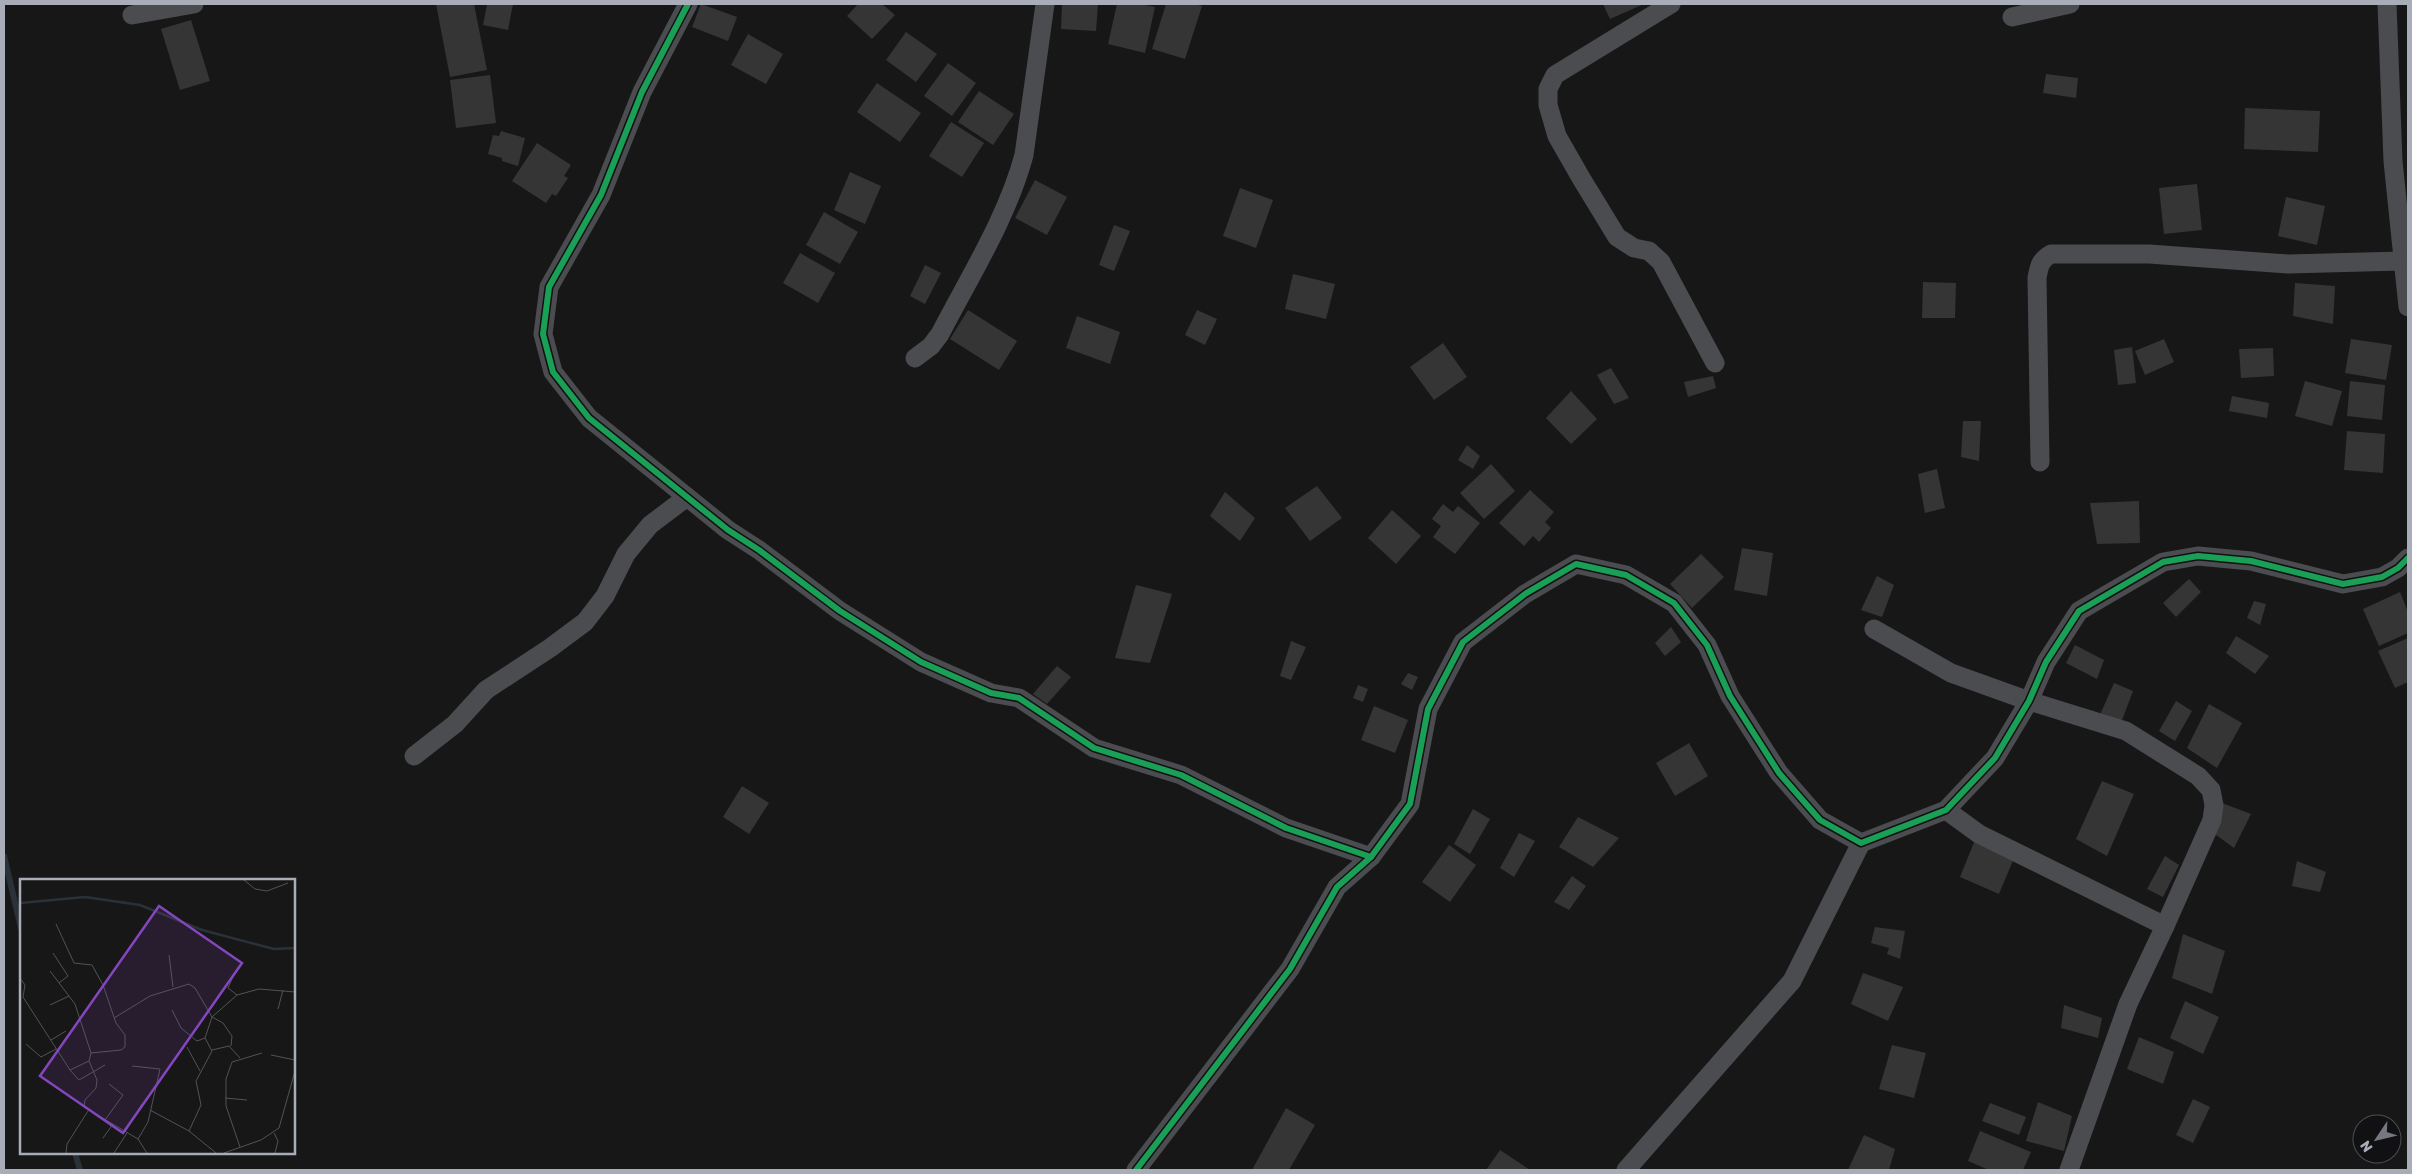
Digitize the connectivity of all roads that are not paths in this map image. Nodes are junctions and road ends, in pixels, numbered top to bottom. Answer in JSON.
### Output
{"nodes":[{"id":1,"x":194,"y":4,"type":"edge"},
{"id":2,"x":688,"y":4,"type":"edge"},
{"id":3,"x":1044,"y":4,"type":"edge"},
{"id":4,"x":1671,"y":4,"type":"edge"},
{"id":5,"x":2070,"y":4,"type":"edge"},
{"id":6,"x":2388,"y":4,"type":"edge"},
{"id":7,"x":132,"y":15,"type":"dead end"},
{"id":8,"x":2012,"y":17,"type":"dead end"},
{"id":9,"x":2401,"y":160,"type":"edge"},
{"id":10,"x":2402,"y":261,"type":"junction"},
{"id":11,"x":2408,"y":307,"type":"edge"},
{"id":12,"x":915,"y":358,"type":"dead end"},
{"id":13,"x":1716,"y":363,"type":"dead end"},
{"id":14,"x":2040,"y":462,"type":"dead end"},
{"id":15,"x":687,"y":497,"type":"junction"},
{"id":16,"x":2408,"y":558,"type":"edge"},
{"id":17,"x":1874,"y":629,"type":"dead end"},
{"id":18,"x":2029,"y":702,"type":"junction"},
{"id":19,"x":414,"y":756,"type":"dead end"},
{"id":20,"x":1946,"y":810,"type":"junction"},
{"id":21,"x":1861,"y":843,"type":"junction"},
{"id":22,"x":1371,"y":858,"type":"junction"},
{"id":23,"x":2165,"y":926,"type":"junction"},
{"id":24,"x":1136,"y":1170,"type":"edge"},
{"id":25,"x":1626,"y":1170,"type":"edge"},
{"id":26,"x":2069,"y":1170,"type":"edge"}],
"edges":[{"from":1,"to":7,"type":"street"},
{"from":2,"to":15,"type":"street"},
{"from":3,"to":12,"type":"street"},
{"from":4,"to":13,"type":"street"},
{"from":5,"to":8,"type":"street"},
{"from":6,"to":9,"type":"street"},
{"from":9,"to":10,"type":"street"},
{"from":10,"to":11,"type":"street"},
{"from":10,"to":14,"type":"street"},
{"from":15,"to":19,"type":"street"},
{"from":15,"to":22,"type":"street"},
{"from":16,"to":18,"type":"street"},
{"from":17,"to":18,"type":"street"},
{"from":18,"to":20,"type":"street"},
{"from":18,"to":23,"type":"street"},
{"from":20,"to":21,"type":"street"},
{"from":20,"to":23,"type":"street"},
{"from":21,"to":22,"type":"street"},
{"from":21,"to":25,"type":"street"},
{"from":22,"to":24,"type":"street"},
{"from":23,"to":26,"type":"street"}]}
